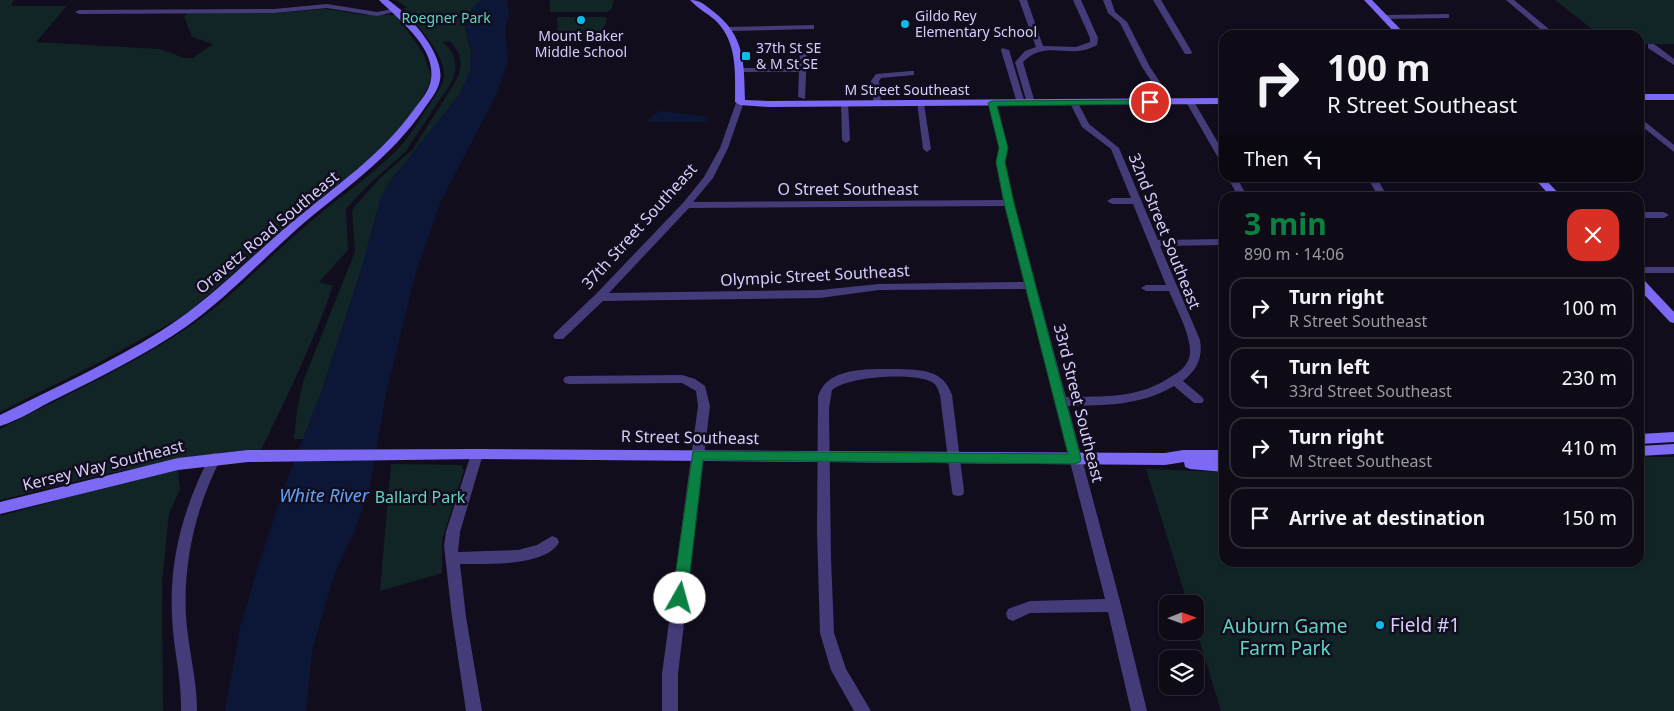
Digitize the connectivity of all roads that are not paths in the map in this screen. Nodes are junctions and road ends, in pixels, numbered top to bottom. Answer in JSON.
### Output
{"nodes":[{"id":1,"x":383,"y":0,"type":"edge"},
{"id":2,"x":694,"y":0,"type":"edge"},
{"id":3,"x":1023,"y":0,"type":"edge"},
{"id":4,"x":1077,"y":0,"type":"edge"},
{"id":5,"x":1107,"y":0,"type":"edge"},
{"id":6,"x":1157,"y":0,"type":"edge"},
{"id":7,"x":1368,"y":0,"type":"edge"},
{"id":8,"x":1510,"y":0,"type":"edge"},
{"id":9,"x":398,"y":10,"type":"junction"},
{"id":10,"x":79,"y":12,"type":"dead end"},
{"id":11,"x":1446,"y":16,"type":"dead end"},
{"id":12,"x":1384,"y":17,"type":"junction"},
{"id":13,"x":811,"y":27,"type":"dead end"},
{"id":14,"x":728,"y":29,"type":"junction"},
{"id":15,"x":1397,"y":30,"type":"edge"},
{"id":16,"x":1546,"y":30,"type":"edge"},
{"id":17,"x":1651,"y":46,"type":"dead end"},
{"id":18,"x":1040,"y":48,"type":"junction"},
{"id":19,"x":1005,"y":50,"type":"dead end"},
{"id":20,"x":803,"y":51,"type":"dead end"},
{"id":21,"x":1188,"y":52,"type":"dead end"},
{"id":22,"x":1674,"y":63,"type":"edge"},
{"id":23,"x":740,"y":70,"type":"junction"},
{"id":24,"x":802,"y":70,"type":"junction"},
{"id":25,"x":910,"y":73,"type":"dead end"},
{"id":26,"x":802,"y":97,"type":"dead end"},
{"id":27,"x":1644,"y":97,"type":"edge"},
{"id":28,"x":1674,"y":97,"type":"edge"},
{"id":29,"x":1219,"y":101,"type":"edge"},
{"id":30,"x":740,"y":102,"type":"junction"},
{"id":31,"x":1169,"y":102,"type":"junction"},
{"id":32,"x":1190,"y":102,"type":"junction"},
{"id":33,"x":844,"y":103,"type":"junction"},
{"id":34,"x":877,"y":103,"type":"junction"},
{"id":35,"x":992,"y":103,"type":"junction"},
{"id":36,"x":1026,"y":103,"type":"junction"},
{"id":37,"x":1074,"y":103,"type":"junction"},
{"id":38,"x":920,"y":104,"type":"junction"},
{"id":39,"x":1644,"y":124,"type":"edge"},
{"id":40,"x":846,"y":140,"type":"dead end"},
{"id":41,"x":1673,"y":148,"type":"edge"},
{"id":42,"x":926,"y":149,"type":"dead end"},
{"id":43,"x":1219,"y":152,"type":"edge"},
{"id":44,"x":1543,"y":182,"type":"edge"},
{"id":45,"x":1552,"y":192,"type":"edge"},
{"id":46,"x":1112,"y":201,"type":"dead end"},
{"id":47,"x":1136,"y":201,"type":"junction"},
{"id":48,"x":1009,"y":203,"type":"junction"},
{"id":49,"x":686,"y":205,"type":"junction"},
{"id":50,"x":1644,"y":215,"type":"edge"},
{"id":51,"x":1664,"y":215,"type":"dead end"},
{"id":52,"x":1219,"y":242,"type":"edge"},
{"id":53,"x":1153,"y":243,"type":"junction"},
{"id":54,"x":1644,"y":270,"type":"edge"},
{"id":55,"x":1674,"y":270,"type":"edge"},
{"id":56,"x":1031,"y":284,"type":"junction"},
{"id":57,"x":1644,"y":287,"type":"edge"},
{"id":58,"x":1146,"y":288,"type":"dead end"},
{"id":59,"x":1172,"y":288,"type":"junction"},
{"id":60,"x":600,"y":297,"type":"junction"},
{"id":61,"x":1674,"y":319,"type":"edge"},
{"id":62,"x":558,"y":336,"type":"dead end"},
{"id":63,"x":568,"y":380,"type":"dead end"},
{"id":64,"x":1174,"y":380,"type":"junction"},
{"id":65,"x":1198,"y":400,"type":"dead end"},
{"id":66,"x":1061,"y":402,"type":"junction"},
{"id":67,"x":0,"y":421,"type":"edge"},
{"id":68,"x":1674,"y":437,"type":"edge"},
{"id":69,"x":1644,"y":439,"type":"edge"},
{"id":70,"x":1674,"y":449,"type":"edge"},
{"id":71,"x":1644,"y":451,"type":"edge"},
{"id":72,"x":477,"y":454,"type":"junction"},
{"id":73,"x":697,"y":455,"type":"junction"},
{"id":74,"x":824,"y":456,"type":"junction"},
{"id":75,"x":1219,"y":456,"type":"edge"},
{"id":76,"x":215,"y":458,"type":"junction"},
{"id":77,"x":954,"y":458,"type":"junction"},
{"id":78,"x":1075,"y":459,"type":"junction"},
{"id":79,"x":1165,"y":459,"type":"junction"},
{"id":80,"x":1219,"y":466,"type":"edge"},
{"id":81,"x":958,"y":491,"type":"dead end"},
{"id":82,"x":0,"y":508,"type":"edge"},
{"id":83,"x":552,"y":542,"type":"dead end"},
{"id":84,"x":452,"y":558,"type":"junction"},
{"id":85,"x":1114,"y":605,"type":"junction"},
{"id":86,"x":1013,"y":614,"type":"dead end"},
{"id":87,"x":189,"y":711,"type":"edge"},
{"id":88,"x":474,"y":711,"type":"edge"},
{"id":89,"x":670,"y":711,"type":"edge"},
{"id":90,"x":863,"y":711,"type":"edge"},
{"id":91,"x":1139,"y":711,"type":"edge"}],
"edges":[{"from":1,"to":9,"type":"street","name":"Oravetz Road Southeast"},
{"from":2,"to":14,"type":"street","name":"37th Street Southeast"},
{"from":3,"to":18,"type":"street"},
{"from":4,"to":18,"type":"street"},
{"from":5,"to":31,"type":"street"},
{"from":6,"to":21,"type":"street"},
{"from":7,"to":12,"type":"street"},
{"from":8,"to":16,"type":"street"},
{"from":9,"to":10,"type":"street"},
{"from":9,"to":67,"type":"street","name":"Oravetz Road Southeast"},
{"from":11,"to":12,"type":"street"},
{"from":12,"to":15,"type":"street"},
{"from":13,"to":14,"type":"street"},
{"from":14,"to":23,"type":"street","name":"37th Street Southeast"},
{"from":17,"to":22,"type":"street"},
{"from":18,"to":36,"type":"street"},
{"from":19,"to":36,"type":"street"},
{"from":20,"to":24,"type":"street"},
{"from":23,"to":24,"type":"street"},
{"from":23,"to":30,"type":"street","name":"37th Street Southeast"},
{"from":24,"to":26,"type":"street"},
{"from":25,"to":34,"type":"street"},
{"from":27,"to":28,"type":"street"},
{"from":29,"to":32,"type":"street","name":"M Street Southeast"},
{"from":30,"to":33,"type":"street","name":"M Street Southeast"},
{"from":30,"to":49,"type":"street","name":"37th Street Southeast"},
{"from":31,"to":32,"type":"street","name":"M Street Southeast"},
{"from":31,"to":37,"type":"street","name":"M Street Southeast"},
{"from":32,"to":43,"type":"street"},
{"from":33,"to":34,"type":"street","name":"M Street Southeast"},
{"from":33,"to":40,"type":"street"},
{"from":34,"to":38,"type":"street","name":"M Street Southeast"},
{"from":35,"to":36,"type":"street","name":"M Street Southeast"},
{"from":35,"to":38,"type":"street","name":"M Street Southeast"},
{"from":35,"to":48,"type":"street","name":"33rd Street Southeast"},
{"from":36,"to":37,"type":"street","name":"M Street Southeast"},
{"from":37,"to":47,"type":"street","name":"32nd Street Southeast"},
{"from":38,"to":42,"type":"street"},
{"from":39,"to":41,"type":"street"},
{"from":44,"to":45,"type":"street"},
{"from":46,"to":47,"type":"street"},
{"from":47,"to":53,"type":"street","name":"32nd Street Southeast"},
{"from":48,"to":49,"type":"street","name":"O Street Southeast"},
{"from":48,"to":56,"type":"street","name":"33rd Street Southeast"},
{"from":49,"to":60,"type":"street","name":"37th Street Southeast"},
{"from":50,"to":51,"type":"street"},
{"from":52,"to":53,"type":"street"},
{"from":53,"to":59,"type":"street","name":"32nd Street Southeast"},
{"from":54,"to":55,"type":"street"},
{"from":56,"to":60,"type":"street","name":"Olympic Street Southeast"},
{"from":56,"to":66,"type":"street","name":"33rd Street Southeast"},
{"from":57,"to":61,"type":"street"},
{"from":58,"to":59,"type":"street"},
{"from":59,"to":64,"type":"street","name":"32nd Street Southeast"},
{"from":60,"to":62,"type":"street","name":"37th Street Southeast"},
{"from":63,"to":73,"type":"street"},
{"from":64,"to":65,"type":"street"},
{"from":64,"to":66,"type":"street"},
{"from":66,"to":78,"type":"street","name":"33rd Street Southeast"},
{"from":68,"to":69,"type":"street"},
{"from":70,"to":71,"type":"street"},
{"from":72,"to":73,"type":"street","name":"R Street Southeast"},
{"from":72,"to":76,"type":"street","name":"R Street Southeast"},
{"from":72,"to":84,"type":"street"},
{"from":73,"to":74,"type":"street","name":"R Street Southeast"},
{"from":73,"to":89,"type":"street"},
{"from":74,"to":77,"type":"street","name":"R Street Southeast"},
{"from":74,"to":77,"type":"street"},
{"from":74,"to":90,"type":"street"},
{"from":75,"to":79,"type":"street","name":"R Street Southeast"},
{"from":76,"to":82,"type":"street","name":"Kersey Way Southeast"},
{"from":76,"to":87,"type":"street"},
{"from":77,"to":78,"type":"street","name":"R Street Southeast"},
{"from":77,"to":81,"type":"street"},
{"from":78,"to":79,"type":"street","name":"R Street Southeast"},
{"from":78,"to":85,"type":"street","name":"33rd Street Southeast"},
{"from":79,"to":80,"type":"street","name":"R Street Southeast"},
{"from":83,"to":84,"type":"street"},
{"from":84,"to":88,"type":"street"},
{"from":85,"to":86,"type":"street"},
{"from":85,"to":91,"type":"street","name":"33rd Street Southeast"}]}
